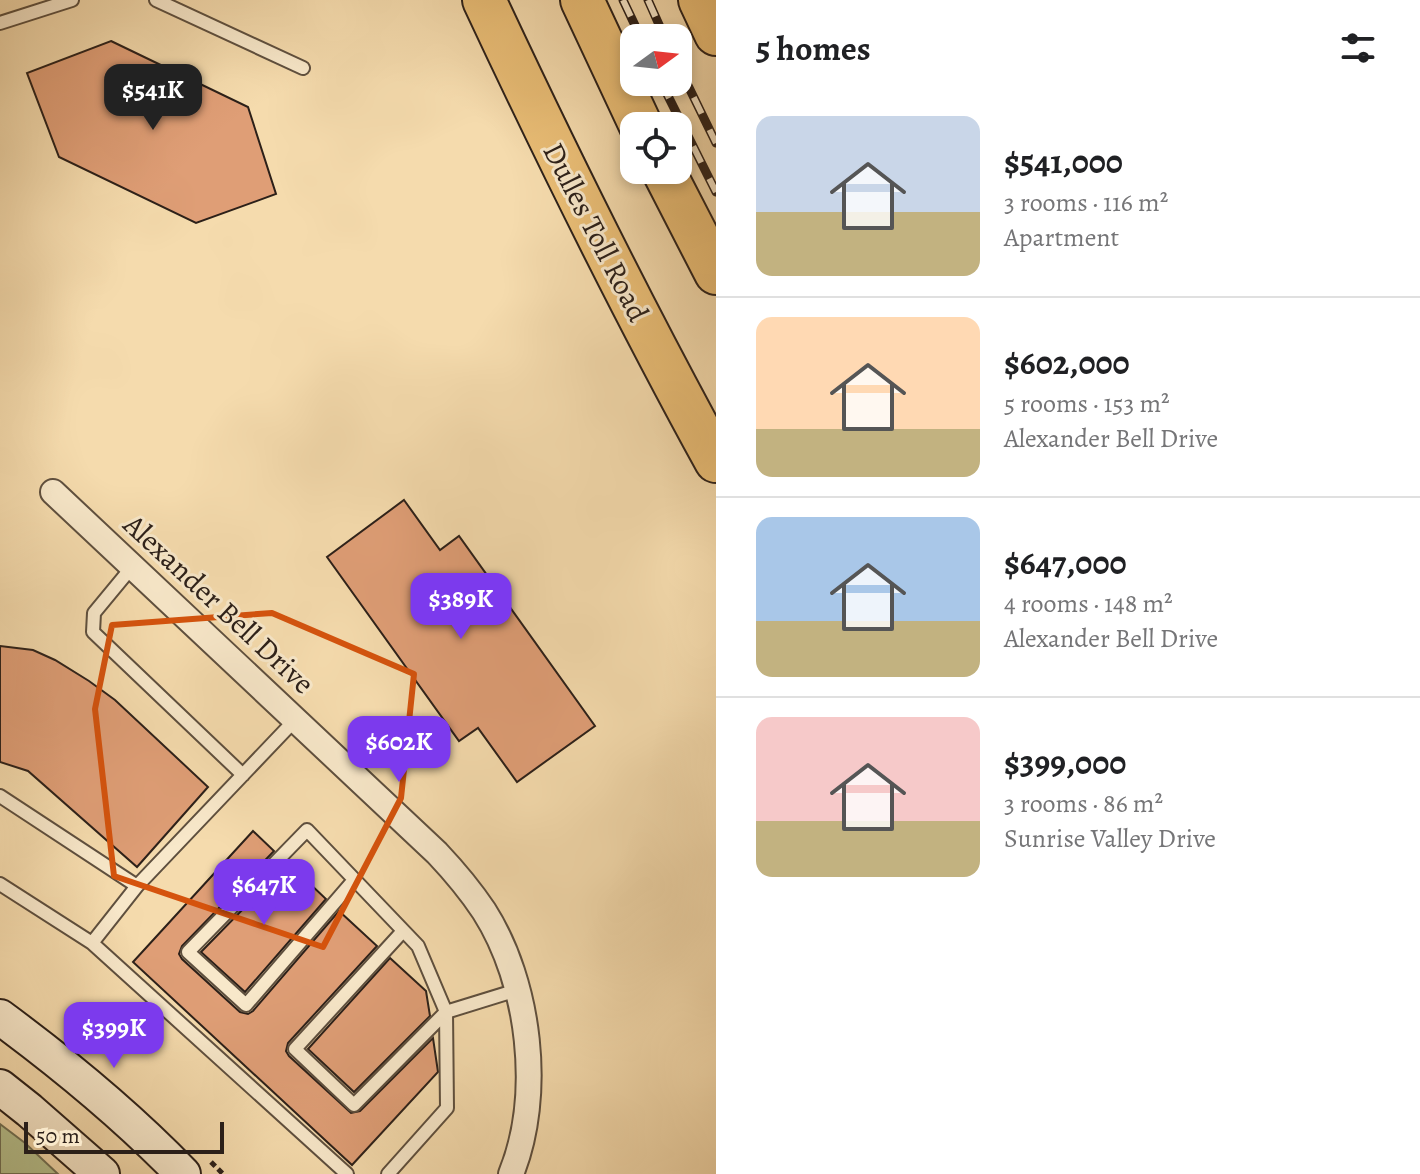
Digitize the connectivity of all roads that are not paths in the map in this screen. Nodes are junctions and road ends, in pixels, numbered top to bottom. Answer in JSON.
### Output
{"nodes":[{"id":1,"x":72,"y":0,"type":"edge"},
{"id":2,"x":156,"y":0,"type":"edge"},
{"id":3,"x":484,"y":0,"type":"edge"},
{"id":4,"x":582,"y":0,"type":"edge"},
{"id":5,"x":700,"y":0,"type":"edge"},
{"id":6,"x":0,"y":23,"type":"edge"},
{"id":7,"x":716,"y":34,"type":"edge"},
{"id":8,"x":303,"y":68,"type":"dead end"},
{"id":9,"x":634,"y":112,"type":"edge"},
{"id":10,"x":670,"y":184,"type":"edge"},
{"id":11,"x":716,"y":273,"type":"edge"},
{"id":12,"x":716,"y":461,"type":"edge"},
{"id":13,"x":53,"y":492,"type":"dead end"},
{"id":14,"x":132,"y":567,"type":"junction"},
{"id":15,"x":295,"y":720,"type":"junction"},
{"id":16,"x":243,"y":775,"type":"junction"},
{"id":17,"x":0,"y":796,"type":"edge"},
{"id":18,"x":354,"y":880,"type":"junction"},
{"id":19,"x":0,"y":884,"type":"edge"},
{"id":20,"x":137,"y":886,"type":"junction"},
{"id":21,"x":403,"y":931,"type":"junction"},
{"id":22,"x":92,"y":943,"type":"junction"},
{"id":23,"x":517,"y":990,"type":"junction"},
{"id":24,"x":446,"y":1012,"type":"junction"},
{"id":25,"x":0,"y":1017,"type":"edge"},
{"id":26,"x":0,"y":1087,"type":"edge"},
{"id":27,"x":102,"y":1174,"type":"edge"},
{"id":28,"x":183,"y":1174,"type":"edge"},
{"id":29,"x":347,"y":1174,"type":"edge"},
{"id":30,"x":388,"y":1174,"type":"edge"},
{"id":31,"x":511,"y":1174,"type":"edge"}],
"edges":[{"from":1,"to":6,"type":"lane"},
{"from":2,"to":8,"type":"lane"},
{"from":3,"to":12,"type":"highway","name":"Dulles Toll Road"},
{"from":4,"to":9,"type":"highway"},
{"from":5,"to":7,"type":"highway"},
{"from":10,"to":11,"type":"highway"},
{"from":13,"to":14,"type":"street","name":"Alexander Bell Drive"},
{"from":14,"to":15,"type":"street","name":"Alexander Bell Drive"},
{"from":14,"to":16,"type":"lane"},
{"from":15,"to":16,"type":"lane"},
{"from":15,"to":23,"type":"street","name":"Alexander Bell Drive"},
{"from":16,"to":20,"type":"lane"},
{"from":17,"to":20,"type":"lane"},
{"from":18,"to":18,"type":"lane"},
{"from":18,"to":21,"type":"lane"},
{"from":19,"to":22,"type":"lane"},
{"from":20,"to":22,"type":"lane"},
{"from":21,"to":24,"type":"lane"},
{"from":21,"to":24,"type":"lane"},
{"from":22,"to":29,"type":"lane"},
{"from":23,"to":24,"type":"lane"},
{"from":23,"to":31,"type":"street","name":"Alexander Bell Drive"},
{"from":24,"to":30,"type":"lane"},
{"from":25,"to":28,"type":"main road"},
{"from":26,"to":27,"type":"main road"}]}
